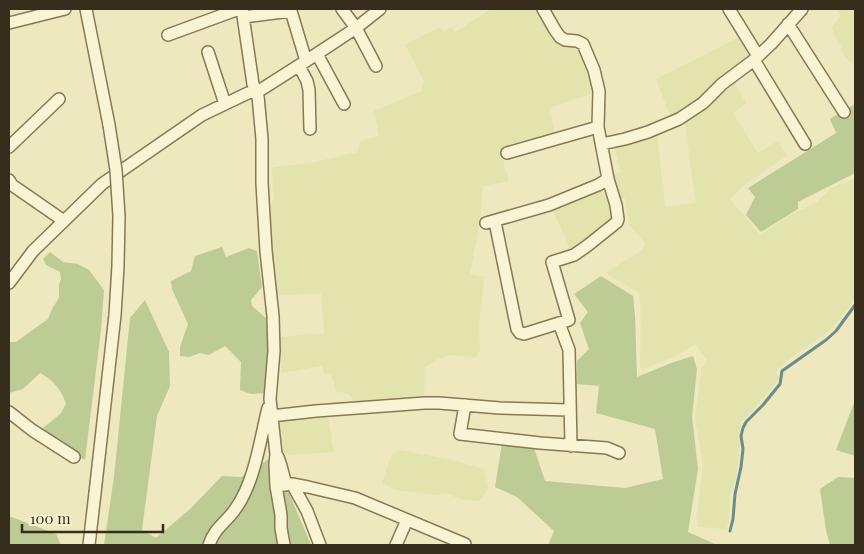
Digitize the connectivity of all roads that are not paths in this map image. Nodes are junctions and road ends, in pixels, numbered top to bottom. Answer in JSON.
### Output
{"nodes":[{"id":1,"x":65,"y":9,"type":"edge"},
{"id":2,"x":86,"y":9,"type":"edge"},
{"id":3,"x":342,"y":9,"type":"edge"},
{"id":4,"x":380,"y":9,"type":"edge"},
{"id":5,"x":544,"y":9,"type":"edge"},
{"id":6,"x":728,"y":9,"type":"edge"},
{"id":7,"x":802,"y":9,"type":"edge"},
{"id":8,"x":241,"y":12,"type":"edge"},
{"id":9,"x":9,"y":23,"type":"edge"},
{"id":10,"x":788,"y":24,"type":"junction"},
{"id":11,"x":356,"y":28,"type":"junction"},
{"id":12,"x":168,"y":35,"type":"dead end"},
{"id":13,"x":208,"y":52,"type":"dead end"},
{"id":14,"x":317,"y":54,"type":"junction"},
{"id":15,"x":756,"y":58,"type":"junction"},
{"id":16,"x":303,"y":64,"type":"junction"},
{"id":17,"x":376,"y":66,"type":"dead end"},
{"id":18,"x":256,"y":91,"type":"junction"},
{"id":19,"x":59,"y":99,"type":"dead end"},
{"id":20,"x":225,"y":104,"type":"junction"},
{"id":21,"x":344,"y":104,"type":"dead end"},
{"id":22,"x":844,"y":112,"type":"dead end"},
{"id":23,"x":598,"y":127,"type":"junction"},
{"id":24,"x":310,"y":129,"type":"dead end"},
{"id":25,"x":602,"y":144,"type":"junction"},
{"id":26,"x":805,"y":144,"type":"dead end"},
{"id":27,"x":9,"y":147,"type":"edge"},
{"id":28,"x":507,"y":153,"type":"dead end"},
{"id":29,"x":608,"y":179,"type":"junction"},
{"id":30,"x":9,"y":180,"type":"edge"},
{"id":31,"x":64,"y":221,"type":"junction"},
{"id":32,"x":9,"y":284,"type":"edge"},
{"id":33,"x":560,"y":323,"type":"junction"},
{"id":34,"x":270,"y":399,"type":"junction"},
{"id":35,"x":465,"y":405,"type":"junction"},
{"id":36,"x":569,"y":410,"type":"junction"},
{"id":37,"x":9,"y":412,"type":"edge"},
{"id":38,"x":271,"y":416,"type":"junction"},
{"id":39,"x":571,"y":446,"type":"junction"},
{"id":40,"x":619,"y":453,"type":"dead end"},
{"id":41,"x":74,"y":457,"type":"dead end"},
{"id":42,"x":285,"y":485,"type":"junction"},
{"id":43,"x":406,"y":520,"type":"junction"},
{"id":44,"x":465,"y":544,"type":"dead end"},
{"id":45,"x":89,"y":545,"type":"edge"},
{"id":46,"x":209,"y":545,"type":"edge"},
{"id":47,"x":284,"y":545,"type":"edge"},
{"id":48,"x":320,"y":545,"type":"edge"},
{"id":49,"x":396,"y":545,"type":"edge"}],
"edges":[{"from":1,"to":9,"type":"street"},
{"from":2,"to":45,"type":"street","bridge":true},
{"from":3,"to":11,"type":"street"},
{"from":4,"to":11,"type":"street"},
{"from":5,"to":23,"type":"street"},
{"from":6,"to":15,"type":"street"},
{"from":7,"to":10,"type":"street"},
{"from":8,"to":12,"type":"street"},
{"from":8,"to":16,"type":"street"},
{"from":8,"to":18,"type":"street"},
{"from":10,"to":15,"type":"street"},
{"from":10,"to":22,"type":"street"},
{"from":11,"to":14,"type":"street"},
{"from":11,"to":17,"type":"street"},
{"from":13,"to":20,"type":"street"},
{"from":14,"to":16,"type":"street"},
{"from":14,"to":21,"type":"street"},
{"from":15,"to":25,"type":"street"},
{"from":15,"to":26,"type":"street"},
{"from":16,"to":18,"type":"street"},
{"from":16,"to":24,"type":"street"},
{"from":18,"to":20,"type":"street"},
{"from":18,"to":34,"type":"street"},
{"from":19,"to":27,"type":"street"},
{"from":20,"to":31,"type":"street"},
{"from":23,"to":25,"type":"street"},
{"from":23,"to":28,"type":"street"},
{"from":25,"to":29,"type":"street"},
{"from":29,"to":33,"type":"street"},
{"from":29,"to":33,"type":"street"},
{"from":30,"to":31,"type":"street"},
{"from":31,"to":32,"type":"street"},
{"from":33,"to":36,"type":"street"},
{"from":34,"to":38,"type":"street"},
{"from":34,"to":46,"type":"street"},
{"from":35,"to":36,"type":"street"},
{"from":35,"to":38,"type":"street"},
{"from":35,"to":39,"type":"street"},
{"from":36,"to":39,"type":"street"},
{"from":37,"to":41,"type":"street"},
{"from":38,"to":42,"type":"street"},
{"from":39,"to":40,"type":"street"},
{"from":42,"to":43,"type":"street"},
{"from":42,"to":47,"type":"street"},
{"from":42,"to":48,"type":"street"},
{"from":43,"to":44,"type":"street"},
{"from":43,"to":49,"type":"street"}]}
